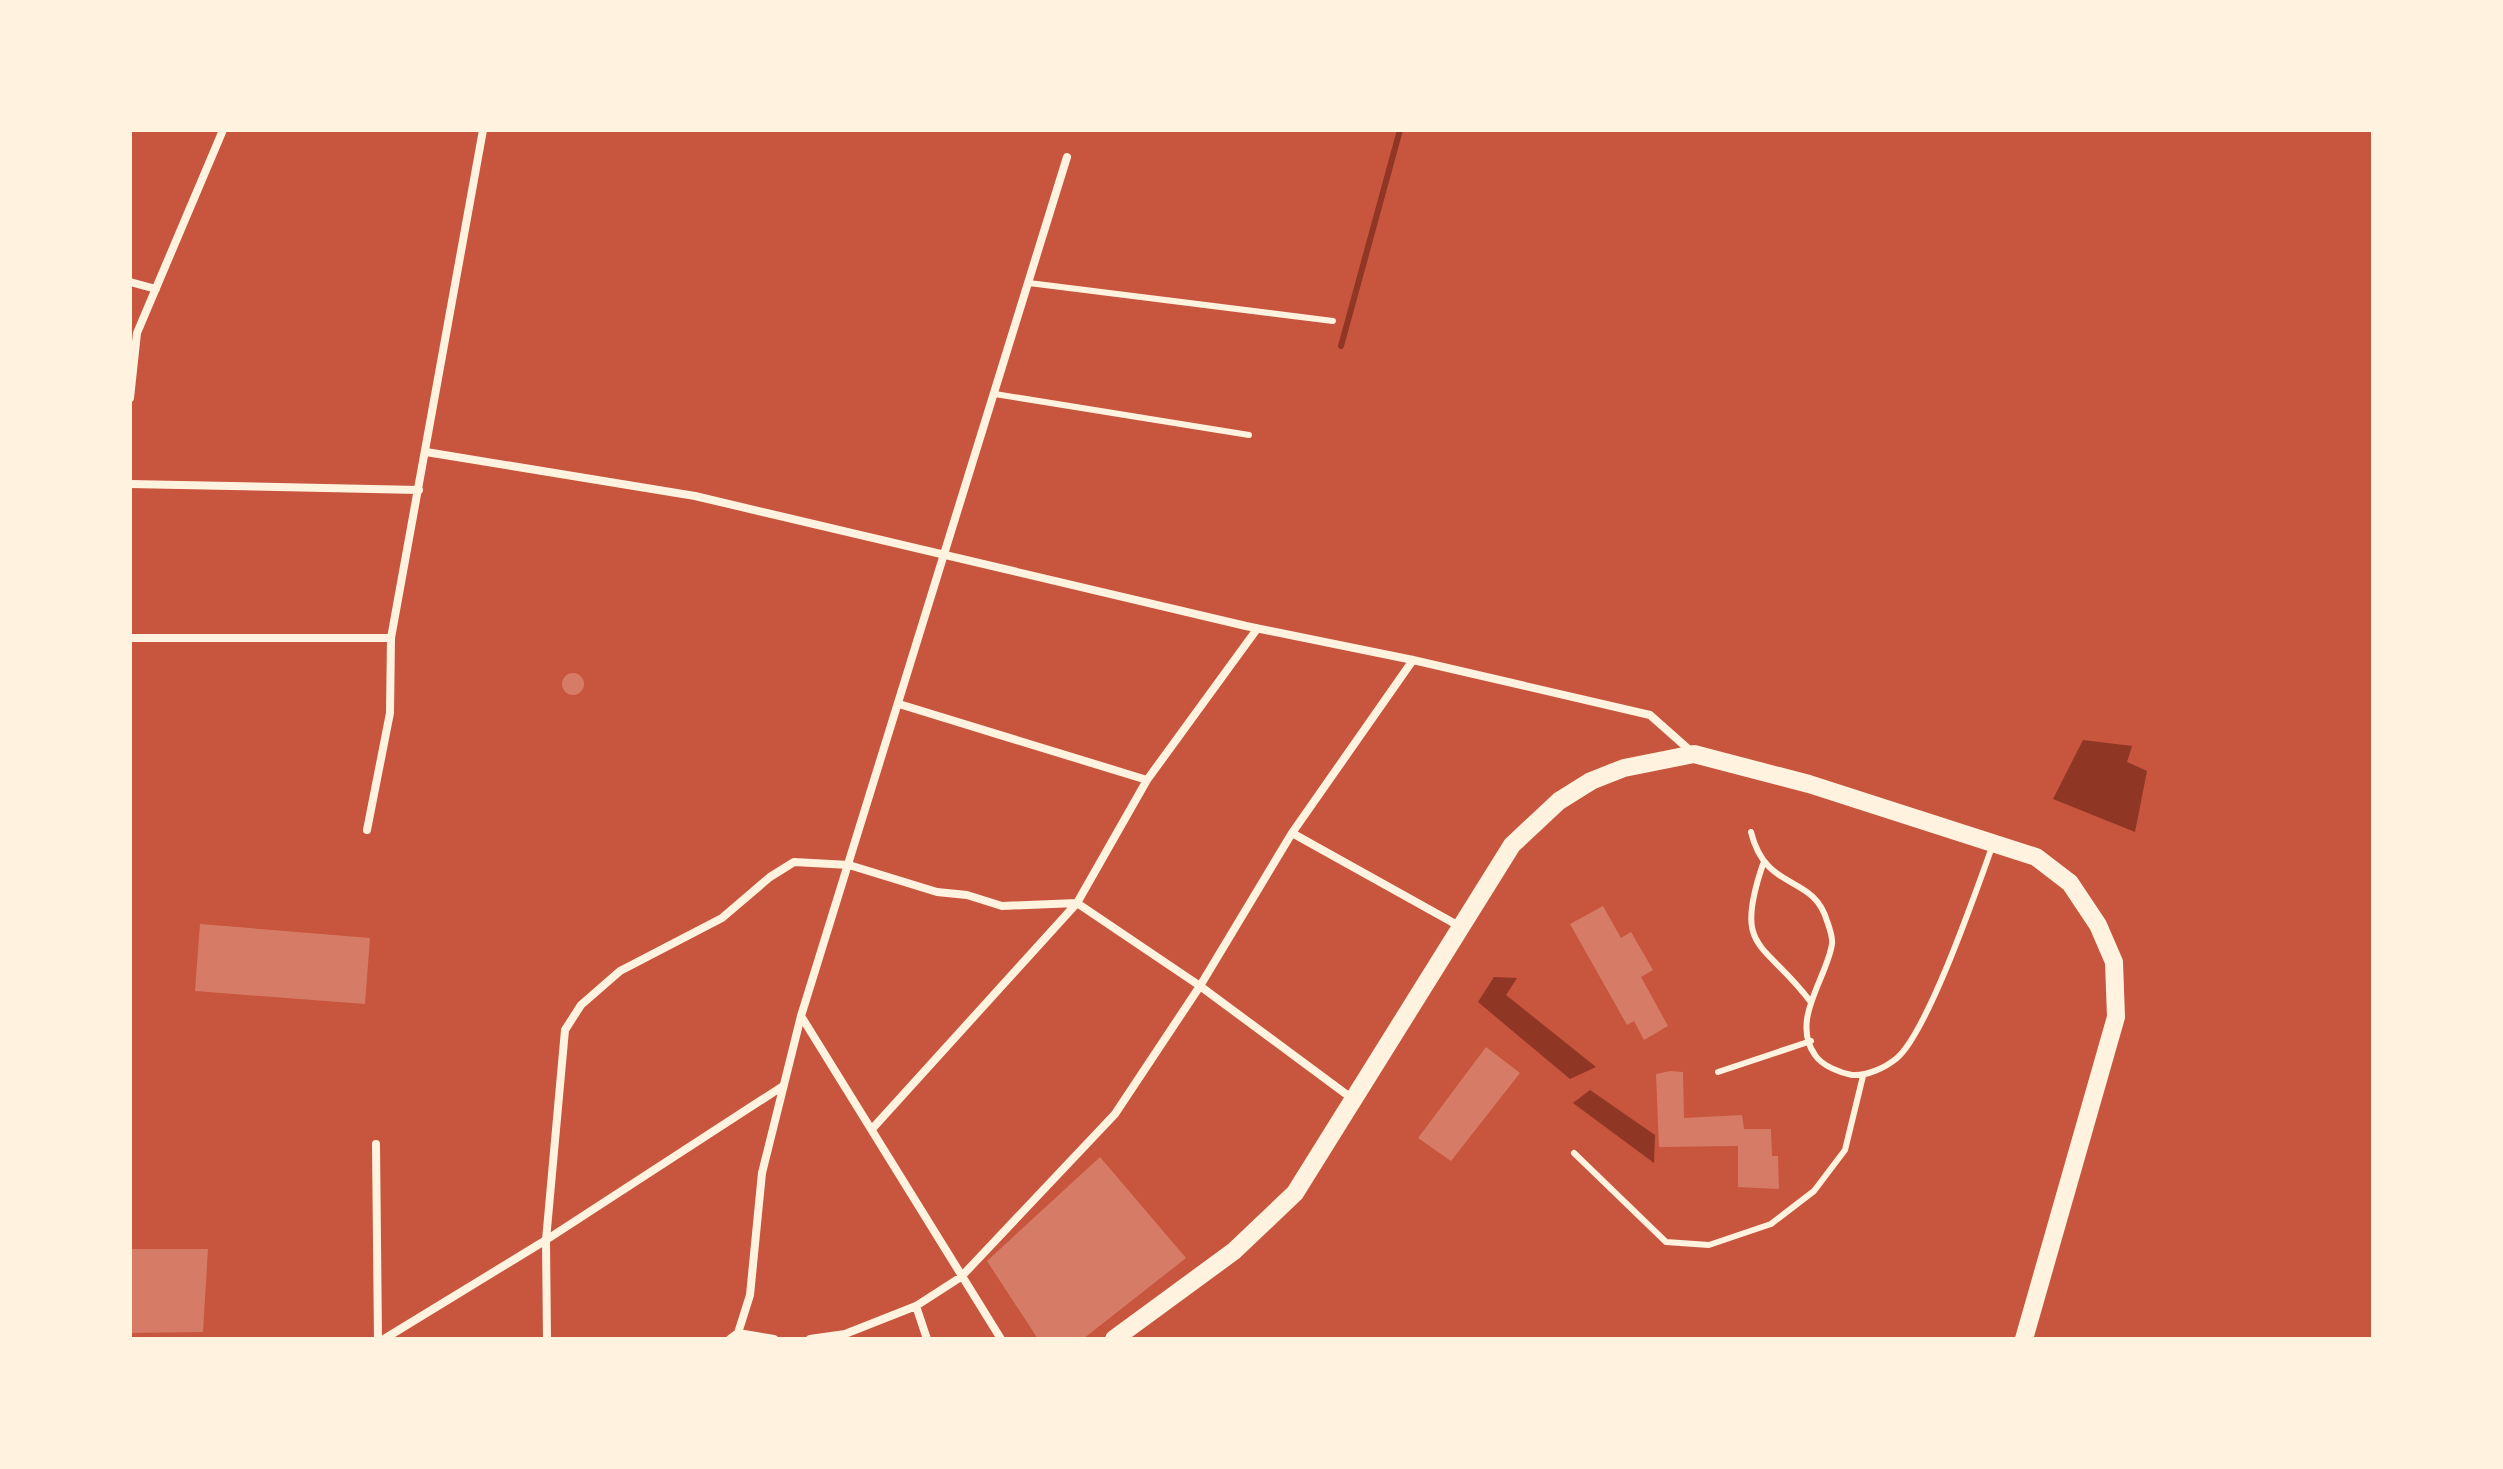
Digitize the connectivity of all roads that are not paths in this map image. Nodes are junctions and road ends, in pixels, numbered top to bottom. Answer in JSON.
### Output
{"nodes":[{"id":1,"x":223,"y":130,"type":"edge"},
{"id":2,"x":483,"y":130,"type":"edge"},
{"id":3,"x":1067,"y":157,"type":"dead end"},
{"id":4,"x":130,"y":282,"type":"edge"},
{"id":5,"x":1029,"y":283,"type":"junction"},
{"id":6,"x":156,"y":289,"type":"junction"},
{"id":7,"x":1333,"y":321,"type":"dead end"},
{"id":8,"x":995,"y":394,"type":"junction"},
{"id":9,"x":130,"y":398,"type":"edge"},
{"id":10,"x":1249,"y":435,"type":"dead end"},
{"id":11,"x":426,"y":452,"type":"junction"},
{"id":12,"x":130,"y":484,"type":"edge"},
{"id":13,"x":419,"y":490,"type":"junction"},
{"id":14,"x":946,"y":554,"type":"junction"},
{"id":15,"x":1257,"y":629,"type":"junction"},
{"id":16,"x":130,"y":638,"type":"edge"},
{"id":17,"x":391,"y":638,"type":"junction"},
{"id":18,"x":1413,"y":660,"type":"junction"},
{"id":19,"x":899,"y":704,"type":"junction"},
{"id":20,"x":1694,"y":754,"type":"junction"},
{"id":21,"x":1147,"y":780,"type":"junction"},
{"id":22,"x":367,"y":830,"type":"dead end"},
{"id":23,"x":1751,"y":832,"type":"dead end"},
{"id":24,"x":1292,"y":833,"type":"junction"},
{"id":25,"x":1993,"y":843,"type":"junction"},
{"id":26,"x":1763,"y":864,"type":"junction"},
{"id":27,"x":849,"y":865,"type":"junction"},
{"id":28,"x":1077,"y":903,"type":"junction"},
{"id":29,"x":1459,"y":926,"type":"junction"},
{"id":30,"x":1200,"y":986,"type":"junction"},
{"id":31,"x":1810,"y":1001,"type":"junction"},
{"id":32,"x":801,"y":1016,"type":"junction"},
{"id":33,"x":1811,"y":1041,"type":"junction"},
{"id":34,"x":1718,"y":1072,"type":"dead end"},
{"id":35,"x":1863,"y":1076,"type":"junction"},
{"id":36,"x":784,"y":1086,"type":"junction"},
{"id":37,"x":1354,"y":1100,"type":"junction"},
{"id":38,"x":872,"y":1129,"type":"junction"},
{"id":39,"x":376,"y":1144,"type":"dead end"},
{"id":40,"x":1574,"y":1153,"type":"dead end"},
{"id":41,"x":546,"y":1240,"type":"junction"},
{"id":42,"x":961,"y":1277,"type":"junction"},
{"id":43,"x":916,"y":1306,"type":"junction"},
{"id":44,"x":734,"y":1336,"type":"edge"},
{"id":45,"x":378,"y":1339,"type":"edge"},
{"id":46,"x":384,"y":1339,"type":"edge"},
{"id":47,"x":547,"y":1339,"type":"edge"},
{"id":48,"x":774,"y":1339,"type":"edge"},
{"id":49,"x":810,"y":1339,"type":"edge"},
{"id":50,"x":927,"y":1339,"type":"edge"},
{"id":51,"x":1001,"y":1339,"type":"edge"},
{"id":52,"x":1114,"y":1339,"type":"edge"},
{"id":53,"x":2024,"y":1339,"type":"edge"}],
"edges":[{"from":1,"to":6,"type":"street"},
{"from":2,"to":11,"type":"street"},
{"from":3,"to":5,"type":"street"},
{"from":4,"to":6,"type":"street"},
{"from":5,"to":7,"type":"lane"},
{"from":5,"to":8,"type":"street"},
{"from":6,"to":9,"type":"street"},
{"from":8,"to":10,"type":"lane"},
{"from":8,"to":14,"type":"street"},
{"from":11,"to":13,"type":"street"},
{"from":11,"to":14,"type":"street"},
{"from":12,"to":13,"type":"street"},
{"from":13,"to":17,"type":"street"},
{"from":14,"to":15,"type":"street"},
{"from":14,"to":19,"type":"street"},
{"from":15,"to":18,"type":"street"},
{"from":15,"to":21,"type":"street"},
{"from":16,"to":17,"type":"street"},
{"from":17,"to":22,"type":"street"},
{"from":18,"to":20,"type":"street"},
{"from":18,"to":24,"type":"street"},
{"from":19,"to":21,"type":"street"},
{"from":19,"to":27,"type":"street"},
{"from":20,"to":25,"type":"highway"},
{"from":20,"to":29,"type":"highway"},
{"from":21,"to":28,"type":"street"},
{"from":23,"to":26,"type":"lane"},
{"from":24,"to":29,"type":"street"},
{"from":24,"to":30,"type":"street"},
{"from":25,"to":35,"type":"lane"},
{"from":25,"to":53,"type":"highway"},
{"from":26,"to":31,"type":"lane"},
{"from":26,"to":31,"type":"lane"},
{"from":27,"to":28,"type":"street"},
{"from":27,"to":32,"type":"street"},
{"from":27,"to":41,"type":"street"},
{"from":28,"to":30,"type":"street"},
{"from":28,"to":38,"type":"street"},
{"from":29,"to":37,"type":"highway"},
{"from":30,"to":37,"type":"street"},
{"from":30,"to":42,"type":"street"},
{"from":31,"to":33,"type":"lane"},
{"from":32,"to":36,"type":"street"},
{"from":32,"to":38,"type":"street"},
{"from":33,"to":34,"type":"lane"},
{"from":33,"to":35,"type":"lane"},
{"from":35,"to":40,"type":"lane"},
{"from":36,"to":41,"type":"street"},
{"from":36,"to":44,"type":"street"},
{"from":37,"to":52,"type":"highway"},
{"from":38,"to":42,"type":"street"},
{"from":39,"to":45,"type":"street"},
{"from":41,"to":46,"type":"street"},
{"from":41,"to":47,"type":"street"},
{"from":42,"to":43,"type":"street"},
{"from":42,"to":51,"type":"street"},
{"from":43,"to":49,"type":"street"},
{"from":43,"to":50,"type":"street"},
{"from":44,"to":48,"type":"street"}]}
